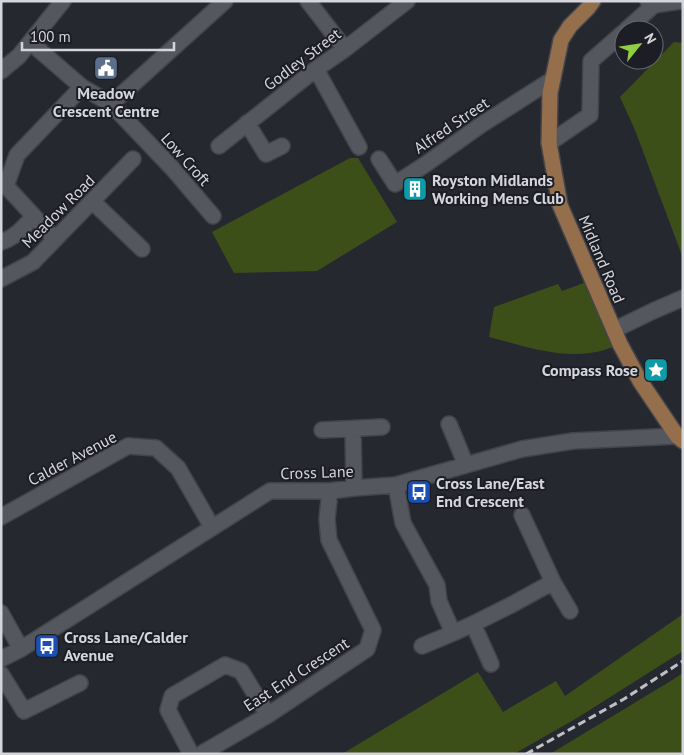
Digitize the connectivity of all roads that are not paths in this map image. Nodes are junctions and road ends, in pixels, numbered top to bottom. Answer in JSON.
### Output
{"nodes":[{"id":1,"x":63,"y":1,"type":"edge"},
{"id":2,"x":225,"y":1,"type":"edge"},
{"id":3,"x":308,"y":1,"type":"edge"},
{"id":4,"x":407,"y":1,"type":"edge"},
{"id":5,"x":593,"y":1,"type":"edge"},
{"id":6,"x":680,"y":1,"type":"edge"},
{"id":7,"x":651,"y":3,"type":"edge"},
{"id":8,"x":635,"y":20,"type":"edge"},
{"id":9,"x":614,"y":41,"type":"edge"},
{"id":10,"x":30,"y":42,"type":"junction"},
{"id":11,"x":345,"y":49,"type":"junction"},
{"id":12,"x":316,"y":69,"type":"junction"},
{"id":13,"x":1,"y":71,"type":"edge"},
{"id":14,"x":553,"y":79,"type":"junction"},
{"id":15,"x":82,"y":87,"type":"junction"},
{"id":16,"x":111,"y":104,"type":"junction"},
{"id":17,"x":247,"y":123,"type":"junction"},
{"id":18,"x":549,"y":143,"type":"junction"},
{"id":19,"x":219,"y":146,"type":"dead end"},
{"id":20,"x":282,"y":146,"type":"dead end"},
{"id":21,"x":359,"y":147,"type":"dead end"},
{"id":22,"x":379,"y":158,"type":"dead end"},
{"id":23,"x":133,"y":159,"type":"dead end"},
{"id":24,"x":92,"y":201,"type":"junction"},
{"id":25,"x":213,"y":216,"type":"dead end"},
{"id":26,"x":33,"y":217,"type":"junction"},
{"id":27,"x":56,"y":239,"type":"junction"},
{"id":28,"x":1,"y":242,"type":"edge"},
{"id":29,"x":142,"y":249,"type":"dead end"},
{"id":30,"x":1,"y":279,"type":"edge"},
{"id":31,"x":683,"y":298,"type":"edge"},
{"id":32,"x":614,"y":330,"type":"junction"},
{"id":33,"x":448,"y":424,"type":"dead end"},
{"id":34,"x":382,"y":427,"type":"dead end"},
{"id":35,"x":353,"y":429,"type":"junction"},
{"id":36,"x":322,"y":430,"type":"dead end"},
{"id":37,"x":680,"y":439,"type":"edge"},
{"id":38,"x":466,"y":465,"type":"junction"},
{"id":39,"x":396,"y":486,"type":"junction"},
{"id":40,"x":354,"y":488,"type":"junction"},
{"id":41,"x":330,"y":491,"type":"junction"},
{"id":42,"x":522,"y":514,"type":"dead end"},
{"id":43,"x":1,"y":517,"type":"edge"},
{"id":44,"x":212,"y":527,"type":"junction"},
{"id":45,"x":553,"y":582,"type":"junction"},
{"id":46,"x":570,"y":611,"type":"dead end"},
{"id":47,"x":1,"y":613,"type":"edge"},
{"id":48,"x":473,"y":624,"type":"junction"},
{"id":49,"x":453,"y":633,"type":"junction"},
{"id":50,"x":422,"y":646,"type":"dead end"},
{"id":51,"x":21,"y":649,"type":"junction"},
{"id":52,"x":1,"y":659,"type":"edge"},
{"id":53,"x":491,"y":664,"type":"dead end"},
{"id":54,"x":1,"y":674,"type":"edge"},
{"id":55,"x":80,"y":682,"type":"dead end"},
{"id":56,"x":268,"y":715,"type":"junction"},
{"id":57,"x":191,"y":754,"type":"edge"},
{"id":58,"x":202,"y":754,"type":"edge"}],
"edges":[{"from":1,"to":10,"type":"street"},
{"from":2,"to":16,"type":"street"},
{"from":3,"to":11,"type":"street"},
{"from":4,"to":11,"type":"street","name":"Godley Street"},
{"from":5,"to":14,"type":"main road","name":"Midland Road"},
{"from":6,"to":7,"type":"street"},
{"from":7,"to":8,"type":"street"},
{"from":9,"to":18,"type":"street"},
{"from":10,"to":13,"type":"street"},
{"from":10,"to":15,"type":"street","name":"Low Croft"},
{"from":11,"to":12,"type":"street","name":"Godley Street"},
{"from":12,"to":17,"type":"street","name":"Godley Street"},
{"from":12,"to":21,"type":"street"},
{"from":14,"to":18,"type":"main road","name":"Midland Road"},
{"from":14,"to":22,"type":"street","name":"Alfred Street"},
{"from":15,"to":16,"type":"street","name":"Low Croft"},
{"from":15,"to":26,"type":"street"},
{"from":16,"to":25,"type":"street","name":"Low Croft"},
{"from":17,"to":19,"type":"street","name":"Godley Street"},
{"from":17,"to":20,"type":"street"},
{"from":18,"to":32,"type":"main road","name":"Midland Road"},
{"from":23,"to":24,"type":"street","name":"Meadow Road"},
{"from":24,"to":27,"type":"street","name":"Meadow Road"},
{"from":24,"to":29,"type":"street"},
{"from":26,"to":27,"type":"street"},
{"from":26,"to":28,"type":"street"},
{"from":27,"to":30,"type":"street","name":"Meadow Road"},
{"from":31,"to":32,"type":"street"},
{"from":32,"to":37,"type":"main road","name":"Midland Road"},
{"from":33,"to":38,"type":"street"},
{"from":34,"to":35,"type":"street"},
{"from":35,"to":36,"type":"street"},
{"from":35,"to":40,"type":"street"},
{"from":37,"to":38,"type":"street","name":"Cross Lane"},
{"from":38,"to":39,"type":"street","name":"Cross Lane"},
{"from":39,"to":40,"type":"street","name":"Cross Lane"},
{"from":39,"to":49,"type":"street"},
{"from":40,"to":41,"type":"street","name":"Cross Lane"},
{"from":41,"to":44,"type":"street","name":"Cross Lane"},
{"from":41,"to":56,"type":"street","name":"East End Crescent"},
{"from":42,"to":45,"type":"street"},
{"from":43,"to":44,"type":"street","name":"Calder Avenue"},
{"from":44,"to":51,"type":"street","name":"Cross Lane"},
{"from":45,"to":46,"type":"street"},
{"from":45,"to":48,"type":"street"},
{"from":47,"to":51,"type":"street"},
{"from":48,"to":49,"type":"street"},
{"from":48,"to":53,"type":"street"},
{"from":49,"to":50,"type":"street"},
{"from":51,"to":52,"type":"street","name":"Cross Lane"},
{"from":54,"to":55,"type":"street"},
{"from":56,"to":57,"type":"street"},
{"from":56,"to":58,"type":"street","name":"East End Crescent"}]}
